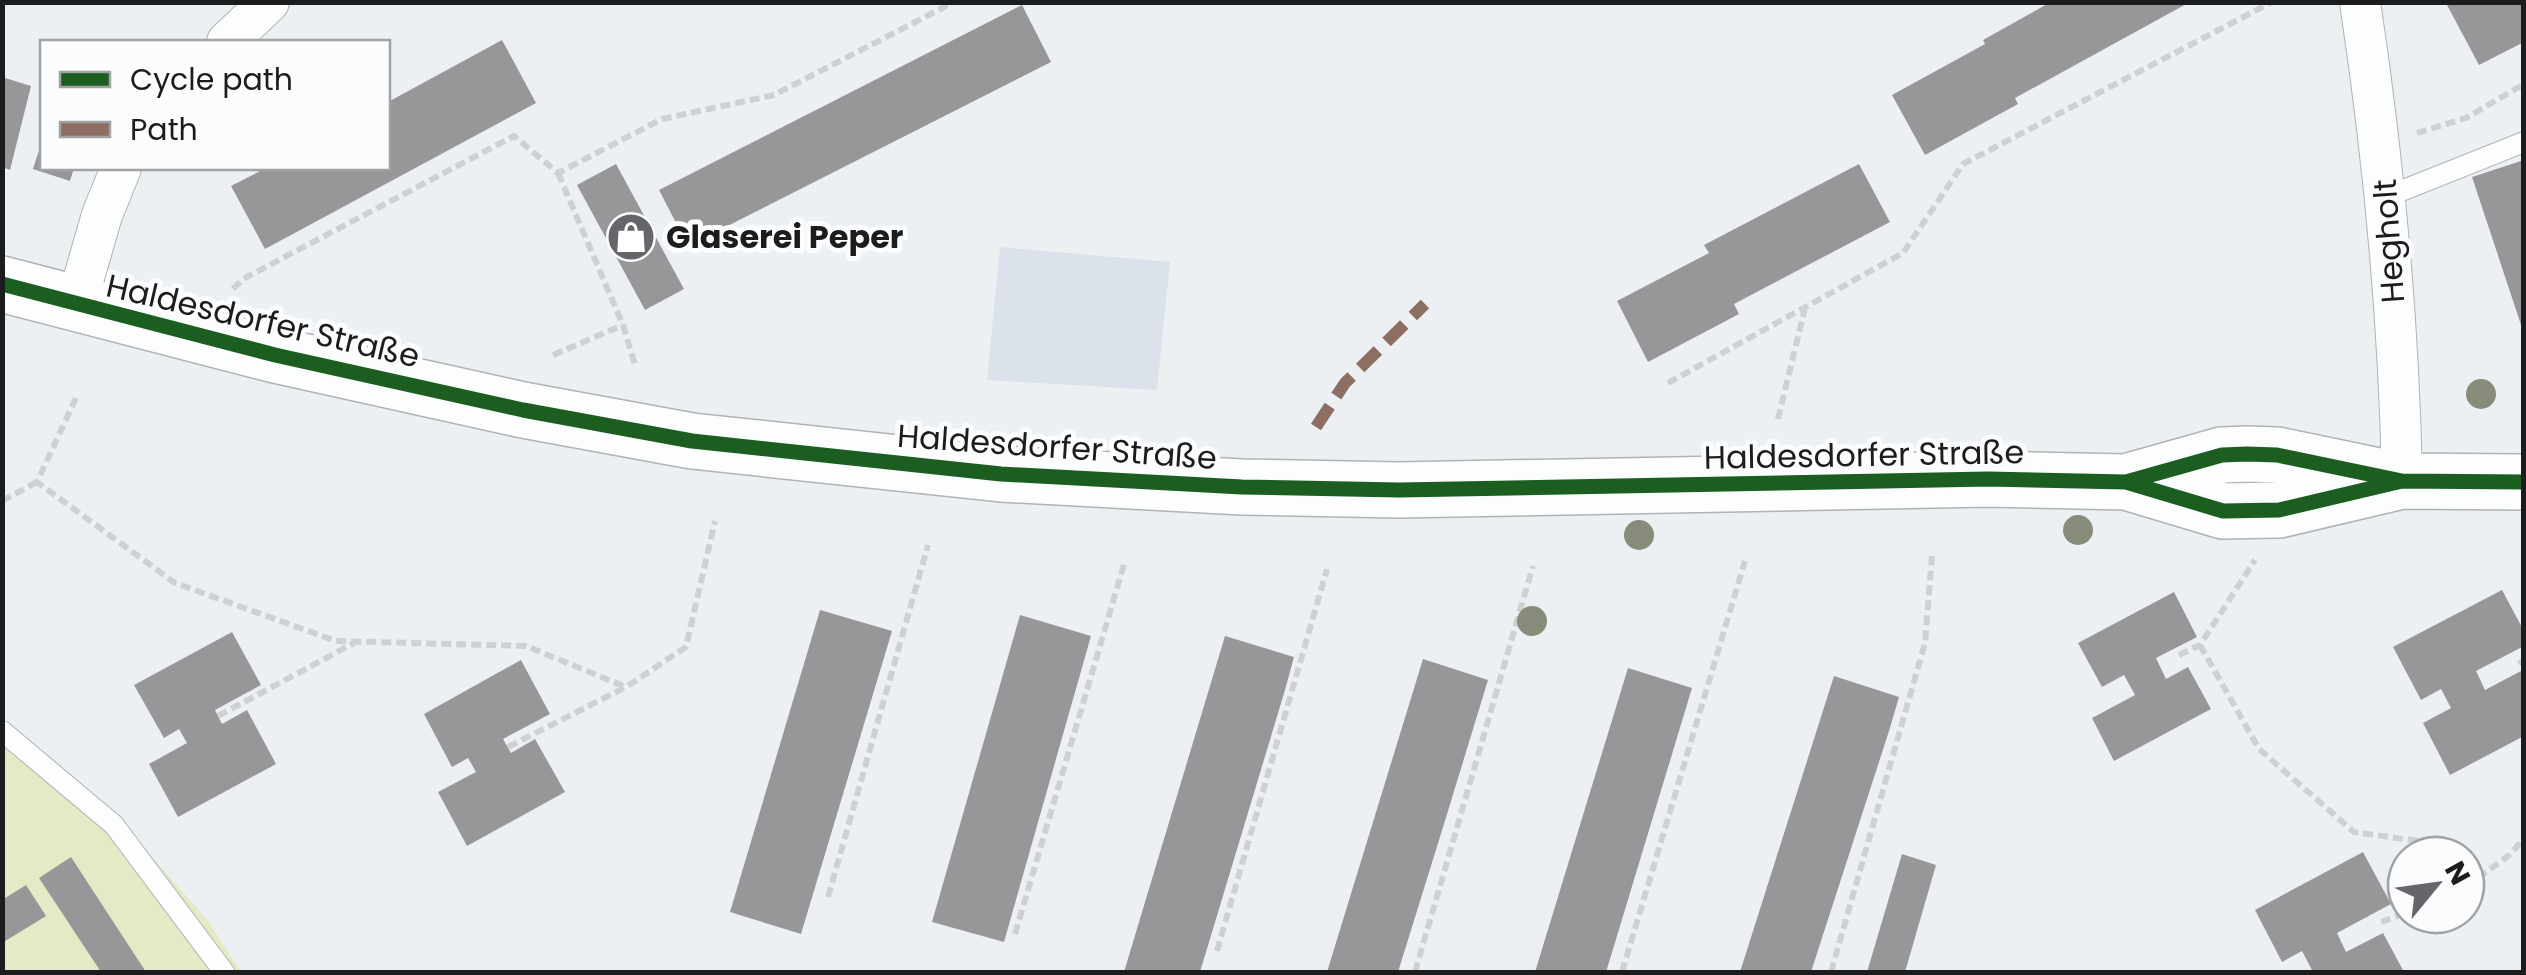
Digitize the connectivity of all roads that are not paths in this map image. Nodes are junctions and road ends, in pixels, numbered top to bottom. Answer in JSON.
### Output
{"nodes":[{"id":1,"x":270,"y":2,"type":"edge"},
{"id":2,"x":2360,"y":2,"type":"edge"},
{"id":3,"x":229,"y":40,"type":"edge"},
{"id":4,"x":2524,"y":142,"type":"edge"},
{"id":5,"x":120,"y":170,"type":"edge"},
{"id":6,"x":2386,"y":196,"type":"junction"},
{"id":7,"x":2,"y":284,"type":"edge"},
{"id":8,"x":76,"y":305,"type":"junction"},
{"id":9,"x":2402,"y":482,"type":"junction"},
{"id":10,"x":2524,"y":482,"type":"edge"},
{"id":11,"x":2,"y":731,"type":"edge"},
{"id":12,"x":224,"y":972,"type":"edge"}],
"edges":[{"from":1,"to":3,"type":"street"},
{"from":2,"to":6,"type":"street","name":"Hegholt"},
{"from":4,"to":6,"type":"lane"},
{"from":5,"to":8,"type":"street"},
{"from":6,"to":9,"type":"street","name":"Hegholt"},
{"from":7,"to":8,"type":"street","name":"Haldesdorfer Straße"},
{"from":8,"to":9,"type":"street","name":"Haldesdorfer Straße"},
{"from":9,"to":10,"type":"street","name":"Haldesdorfer Straße"},
{"from":11,"to":12,"type":"lane"}]}
